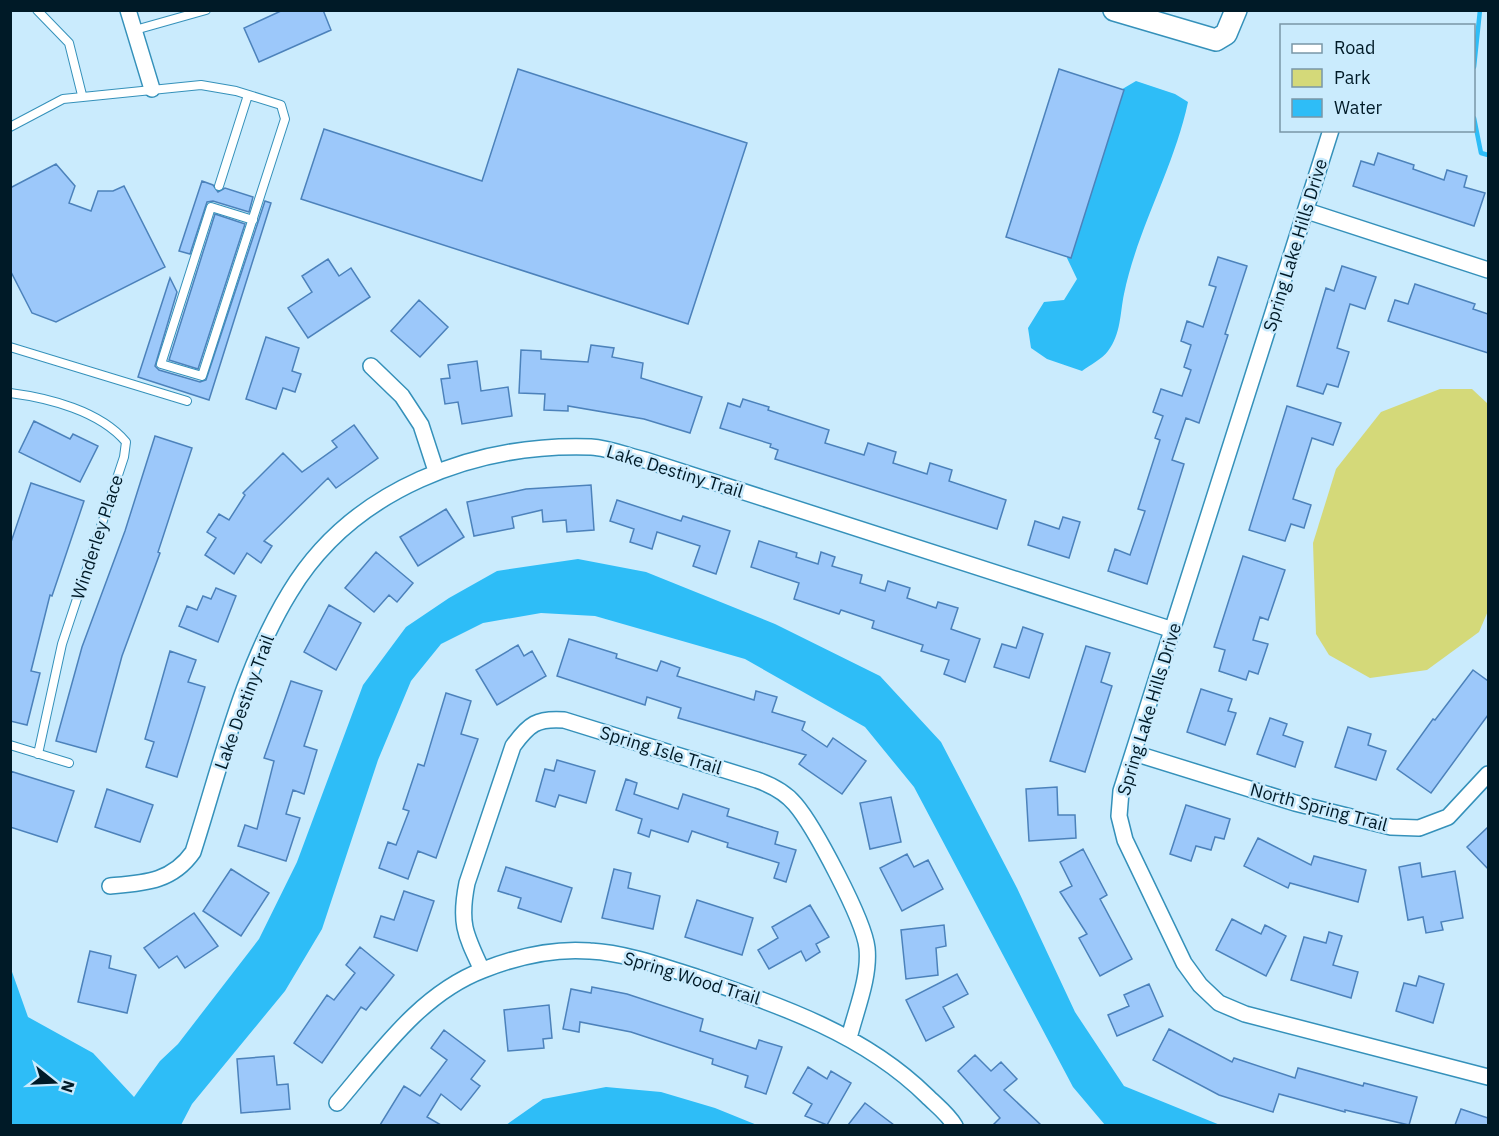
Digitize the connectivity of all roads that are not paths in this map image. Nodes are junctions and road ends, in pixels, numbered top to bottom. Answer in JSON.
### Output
{"nodes":[{"id":1,"x":37,"y":10,"type":"edge"},
{"id":2,"x":128,"y":10,"type":"edge"},
{"id":3,"x":206,"y":10,"type":"edge"},
{"id":4,"x":1114,"y":10,"type":"edge"},
{"id":5,"x":1236,"y":10,"type":"edge"},
{"id":6,"x":135,"y":30,"type":"junction"},
{"id":7,"x":152,"y":89,"type":"junction"},
{"id":8,"x":82,"y":95,"type":"junction"},
{"id":9,"x":248,"y":95,"type":"junction"},
{"id":10,"x":10,"y":127,"type":"edge"},
{"id":11,"x":1330,"y":132,"type":"edge"},
{"id":12,"x":219,"y":186,"type":"dead end"},
{"id":13,"x":1307,"y":211,"type":"junction"},
{"id":14,"x":253,"y":220,"type":"junction"},
{"id":15,"x":1488,"y":270,"type":"edge"},
{"id":16,"x":10,"y":347,"type":"edge"},
{"id":17,"x":371,"y":366,"type":"dead end"},
{"id":18,"x":12,"y":393,"type":"edge"},
{"id":19,"x":188,"y":401,"type":"dead end"},
{"id":20,"x":436,"y":471,"type":"junction"},
{"id":21,"x":1173,"y":630,"type":"junction"},
{"id":22,"x":10,"y":745,"type":"edge"},
{"id":23,"x":1134,"y":753,"type":"junction"},
{"id":24,"x":38,"y":754,"type":"junction"},
{"id":25,"x":69,"y":763,"type":"dead end"},
{"id":26,"x":1488,"y":774,"type":"edge"},
{"id":27,"x":110,"y":886,"type":"dead end"},
{"id":28,"x":482,"y":970,"type":"junction"},
{"id":29,"x":849,"y":1038,"type":"junction"},
{"id":30,"x":1488,"y":1077,"type":"edge"},
{"id":31,"x":337,"y":1103,"type":"dead end"},
{"id":32,"x":955,"y":1125,"type":"edge"}],
"edges":[{"from":1,"to":8,"type":"lane"},
{"from":2,"to":6,"type":"street"},
{"from":3,"to":6,"type":"lane"},
{"from":4,"to":5,"type":"street"},
{"from":6,"to":7,"type":"street"},
{"from":7,"to":8,"type":"lane"},
{"from":7,"to":9,"type":"lane"},
{"from":8,"to":10,"type":"lane"},
{"from":9,"to":12,"type":"lane"},
{"from":9,"to":14,"type":"lane"},
{"from":11,"to":13,"type":"street","name":"Spring Lake Hills Drive"},
{"from":13,"to":15,"type":"street"},
{"from":13,"to":21,"type":"street","name":"Spring Lake Hills Drive"},
{"from":14,"to":14,"type":"lane"},
{"from":16,"to":19,"type":"lane"},
{"from":17,"to":20,"type":"street"},
{"from":18,"to":24,"type":"lane","name":"Winderley Place"},
{"from":20,"to":21,"type":"street","name":"Lake Destiny Trail"},
{"from":20,"to":27,"type":"street","name":"Lake Destiny Trail"},
{"from":21,"to":23,"type":"street","name":"Spring Lake Hills Drive"},
{"from":22,"to":24,"type":"lane"},
{"from":23,"to":26,"type":"street","name":"North Spring Trail"},
{"from":23,"to":30,"type":"street","name":"Spring Lake Hills Drive"},
{"from":24,"to":25,"type":"lane"},
{"from":28,"to":29,"type":"street","name":"Spring Wood Trail"},
{"from":28,"to":29,"type":"street","name":"Spring Isle Trail"},
{"from":28,"to":31,"type":"street","name":"Spring Wood Trail"},
{"from":29,"to":32,"type":"street","name":"Spring Wood Trail"}]}
